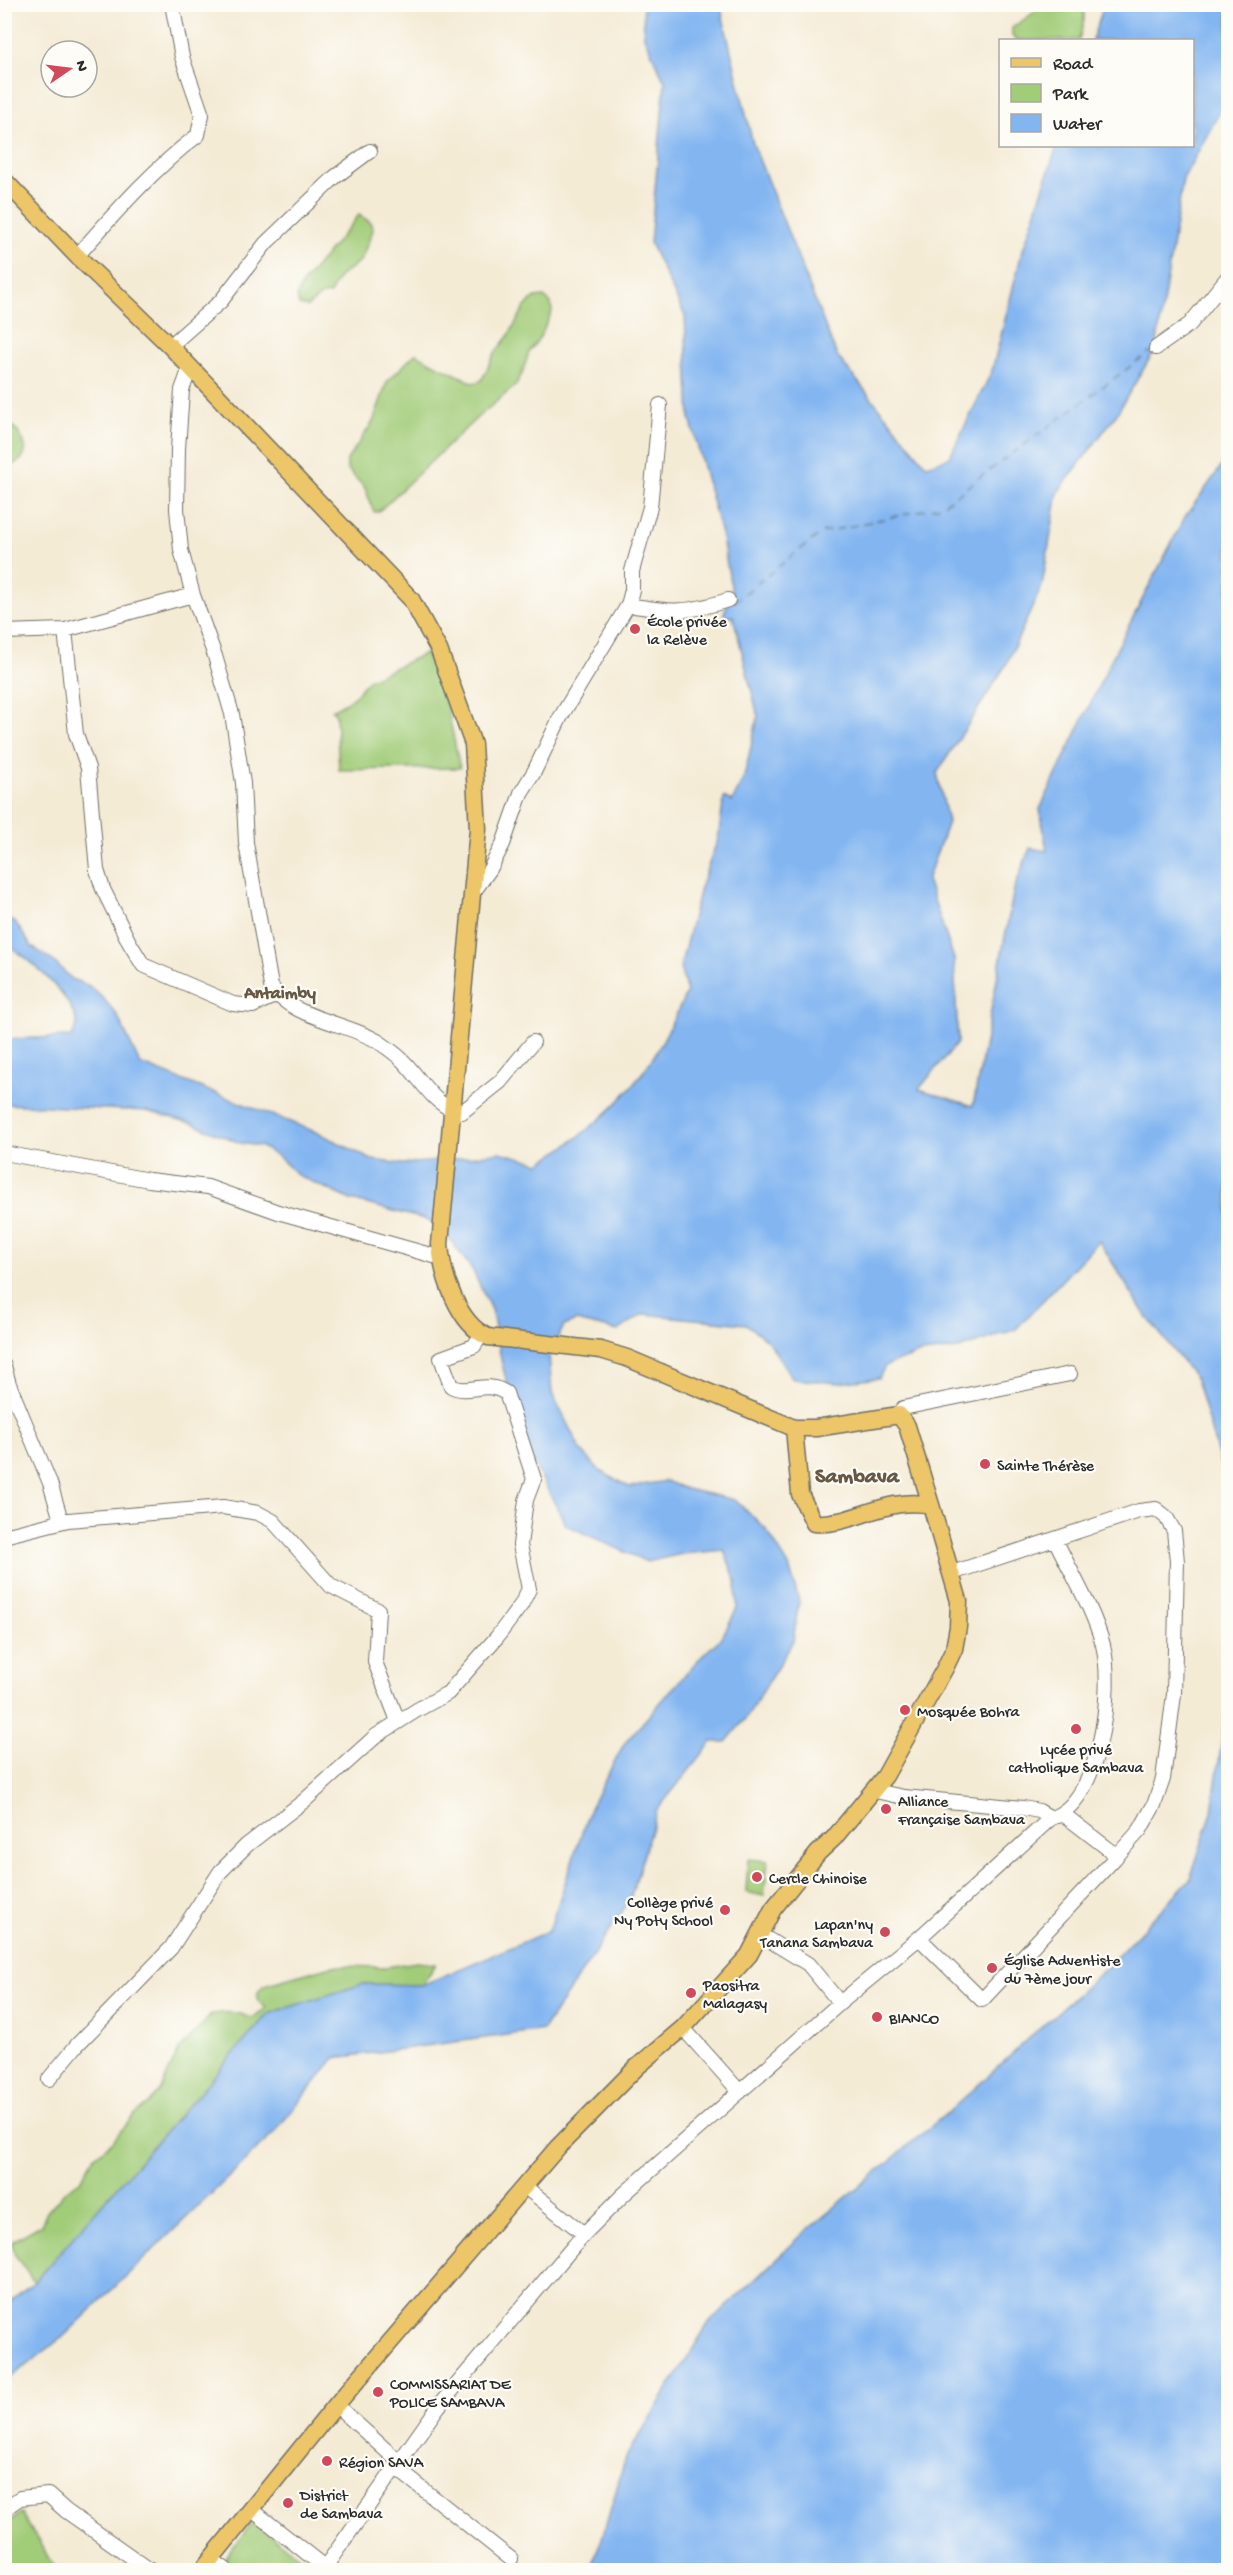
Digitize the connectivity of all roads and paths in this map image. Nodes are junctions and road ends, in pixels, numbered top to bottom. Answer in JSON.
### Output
{"nodes":[{"id":1,"x":172,"y":4,"type":"edge"},
{"id":2,"x":370,"y":151,"type":"dead end"},
{"id":3,"x":4,"y":180,"type":"edge"},
{"id":4,"x":77,"y":256,"type":"junction"},
{"id":5,"x":1228,"y":277,"type":"edge"},
{"id":6,"x":170,"y":346,"type":"junction"},
{"id":7,"x":1156,"y":348,"type":"dead end"},
{"id":8,"x":190,"y":368,"type":"junction"},
{"id":9,"x":660,"y":405,"type":"dead end"},
{"id":10,"x":192,"y":595,"type":"junction"},
{"id":11,"x":728,"y":600,"type":"dead end"},
{"id":12,"x":628,"y":604,"type":"junction"},
{"id":13,"x":65,"y":630,"type":"junction"},
{"id":14,"x":4,"y":632,"type":"edge"},
{"id":15,"x":471,"y":895,"type":"junction"},
{"id":16,"x":276,"y":995,"type":"junction"},
{"id":17,"x":533,"y":1042,"type":"dead end"},
{"id":18,"x":452,"y":1111,"type":"junction"},
{"id":19,"x":4,"y":1153,"type":"edge"},
{"id":20,"x":441,"y":1251,"type":"junction"},
{"id":21,"x":485,"y":1335,"type":"junction"},
{"id":22,"x":4,"y":1366,"type":"edge"},
{"id":23,"x":1070,"y":1374,"type":"dead end"},
{"id":24,"x":899,"y":1415,"type":"junction"},
{"id":25,"x":794,"y":1428,"type":"junction"},
{"id":26,"x":931,"y":1505,"type":"junction"},
{"id":27,"x":60,"y":1521,"type":"junction"},
{"id":28,"x":4,"y":1536,"type":"edge"},
{"id":29,"x":1055,"y":1539,"type":"junction"},
{"id":30,"x":952,"y":1572,"type":"junction"},
{"id":31,"x":398,"y":1721,"type":"junction"},
{"id":32,"x":875,"y":1791,"type":"junction"},
{"id":33,"x":1057,"y":1816,"type":"junction"},
{"id":34,"x":1115,"y":1858,"type":"junction"},
{"id":35,"x":761,"y":1935,"type":"junction"},
{"id":36,"x":919,"y":1938,"type":"junction"},
{"id":37,"x":840,"y":2003,"type":"junction"},
{"id":38,"x":683,"y":2028,"type":"junction"},
{"id":39,"x":49,"y":2079,"type":"dead end"},
{"id":40,"x":740,"y":2092,"type":"junction"},
{"id":41,"x":524,"y":2186,"type":"junction"},
{"id":42,"x":584,"y":2234,"type":"junction"},
{"id":43,"x":336,"y":2405,"type":"junction"},
{"id":44,"x":397,"y":2465,"type":"junction"},
{"id":45,"x":4,"y":2509,"type":"edge"},
{"id":46,"x":251,"y":2509,"type":"junction"},
{"id":47,"x":511,"y":2559,"type":"dead end"},
{"id":48,"x":206,"y":2565,"type":"edge"},
{"id":49,"x":325,"y":2570,"type":"edge"},
{"id":50,"x":150,"y":2571,"type":"edge"},
{"id":51,"x":226,"y":2571,"type":"edge"}],
"edges":[{"from":1,"to":4,"type":"street"},
{"from":2,"to":6,"type":"street"},
{"from":3,"to":4,"type":"main road"},
{"from":4,"to":6,"type":"main road"},
{"from":5,"to":7,"type":"street"},
{"from":6,"to":8,"type":"main road"},
{"from":8,"to":10,"type":"street"},
{"from":8,"to":15,"type":"main road"},
{"from":9,"to":12,"type":"street"},
{"from":10,"to":13,"type":"street"},
{"from":10,"to":16,"type":"street"},
{"from":11,"to":12,"type":"street"},
{"from":12,"to":15,"type":"street"},
{"from":13,"to":14,"type":"street"},
{"from":13,"to":16,"type":"street"},
{"from":15,"to":18,"type":"main road"},
{"from":16,"to":18,"type":"street"},
{"from":17,"to":18,"type":"street"},
{"from":18,"to":20,"type":"main road"},
{"from":19,"to":20,"type":"street"},
{"from":20,"to":21,"type":"main road"},
{"from":21,"to":25,"type":"main road"},
{"from":21,"to":31,"type":"street"},
{"from":22,"to":27,"type":"street"},
{"from":23,"to":24,"type":"street"},
{"from":24,"to":25,"type":"main road"},
{"from":24,"to":26,"type":"main road"},
{"from":25,"to":26,"type":"main road"},
{"from":26,"to":30,"type":"main road"},
{"from":27,"to":28,"type":"street"},
{"from":27,"to":31,"type":"street"},
{"from":29,"to":30,"type":"street"},
{"from":29,"to":33,"type":"street"},
{"from":29,"to":34,"type":"street"},
{"from":30,"to":32,"type":"main road"},
{"from":31,"to":39,"type":"street"},
{"from":32,"to":33,"type":"street"},
{"from":32,"to":35,"type":"main road"},
{"from":33,"to":34,"type":"street"},
{"from":33,"to":36,"type":"street"},
{"from":34,"to":36,"type":"street"},
{"from":35,"to":37,"type":"street"},
{"from":35,"to":38,"type":"main road"},
{"from":36,"to":37,"type":"street"},
{"from":37,"to":40,"type":"street"},
{"from":38,"to":40,"type":"street"},
{"from":38,"to":41,"type":"main road"},
{"from":40,"to":42,"type":"street"},
{"from":41,"to":42,"type":"street"},
{"from":41,"to":43,"type":"main road"},
{"from":42,"to":44,"type":"street"},
{"from":43,"to":44,"type":"street"},
{"from":43,"to":46,"type":"main road"},
{"from":44,"to":47,"type":"street"},
{"from":44,"to":49,"type":"street"},
{"from":45,"to":50,"type":"street"},
{"from":46,"to":48,"type":"main road"},
{"from":46,"to":49,"type":"street"},
{"from":48,"to":51,"type":"street"}]}
